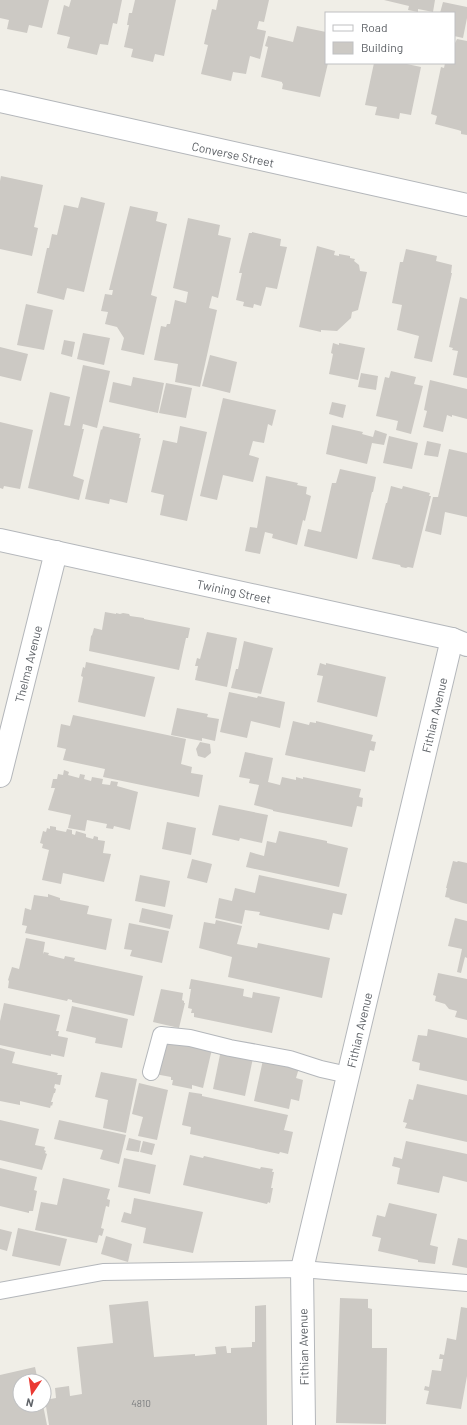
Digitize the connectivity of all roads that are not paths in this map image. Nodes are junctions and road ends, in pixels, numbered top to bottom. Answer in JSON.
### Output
{"nodes":[{"id":1,"x":0,"y":101,"type":"edge"},
{"id":2,"x":467,"y":205,"type":"edge"},
{"id":3,"x":0,"y":540,"type":"edge"},
{"id":4,"x":56,"y":552,"type":"junction"},
{"id":5,"x":460,"y":642,"type":"edge"},
{"id":6,"x":0,"y":776,"type":"edge"},
{"id":7,"x":151,"y":1072,"type":"dead end"},
{"id":8,"x":348,"y":1075,"type":"junction"},
{"id":9,"x":302,"y":1269,"type":"junction"},
{"id":10,"x":467,"y":1283,"type":"edge"},
{"id":11,"x":0,"y":1291,"type":"edge"},
{"id":12,"x":304,"y":1425,"type":"edge"}],
"edges":[{"from":1,"to":2,"type":"street","name":"Converse Street"},
{"from":3,"to":4,"type":"street","name":"Twining Street"},
{"from":4,"to":5,"type":"street","name":"Twining Street"},
{"from":4,"to":6,"type":"street","name":"Thelma Avenue"},
{"from":5,"to":8,"type":"street","name":"Fithian Avenue"},
{"from":7,"to":8,"type":"lane"},
{"from":8,"to":9,"type":"street","name":"Fithian Avenue"},
{"from":9,"to":10,"type":"lane"},
{"from":9,"to":11,"type":"lane"},
{"from":9,"to":12,"type":"street","name":"Fithian Avenue"}]}
